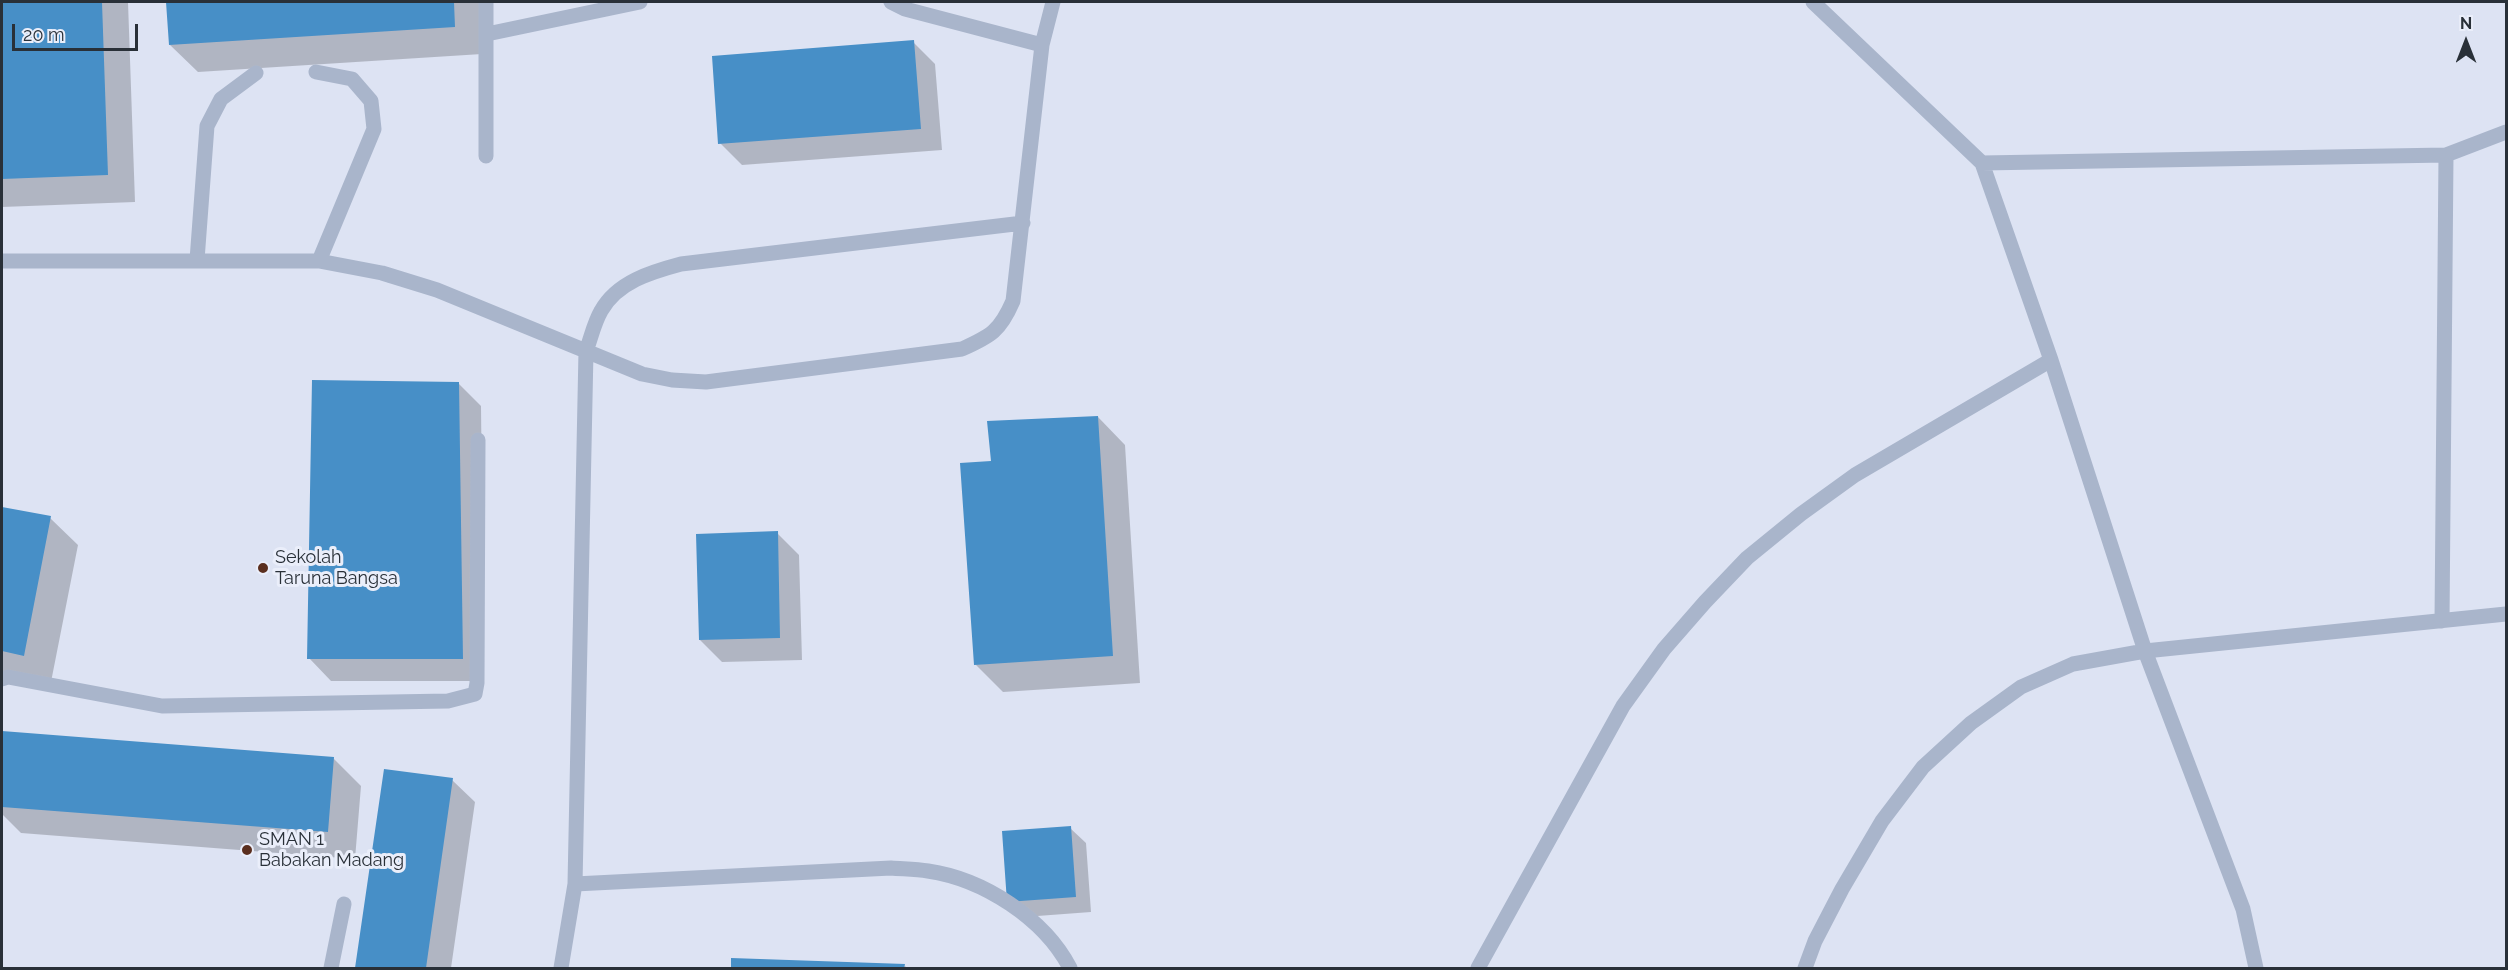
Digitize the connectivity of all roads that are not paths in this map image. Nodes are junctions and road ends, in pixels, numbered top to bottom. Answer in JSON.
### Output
{"nodes":[{"id":1,"x":486,"y":2,"type":"edge"},
{"id":2,"x":640,"y":2,"type":"edge"},
{"id":3,"x":891,"y":2,"type":"edge"},
{"id":4,"x":1053,"y":2,"type":"edge"},
{"id":5,"x":1813,"y":2,"type":"edge"},
{"id":6,"x":487,"y":34,"type":"junction"},
{"id":7,"x":1042,"y":45,"type":"junction"},
{"id":8,"x":316,"y":72,"type":"dead end"},
{"id":9,"x":256,"y":73,"type":"dead end"},
{"id":10,"x":2506,"y":132,"type":"edge"},
{"id":11,"x":2446,"y":155,"type":"junction"},
{"id":12,"x":486,"y":156,"type":"dead end"},
{"id":13,"x":1982,"y":162,"type":"junction"},
{"id":14,"x":1023,"y":223,"type":"junction"},
{"id":15,"x":196,"y":260,"type":"junction"},
{"id":16,"x":2,"y":261,"type":"edge"},
{"id":17,"x":319,"y":261,"type":"junction"},
{"id":18,"x":586,"y":351,"type":"junction"},
{"id":19,"x":2051,"y":360,"type":"junction"},
{"id":20,"x":478,"y":440,"type":"dead end"},
{"id":21,"x":2506,"y":614,"type":"edge"},
{"id":22,"x":2442,"y":621,"type":"junction"},
{"id":23,"x":2145,"y":651,"type":"junction"},
{"id":24,"x":2,"y":679,"type":"edge"},
{"id":25,"x":575,"y":884,"type":"junction"},
{"id":26,"x":344,"y":904,"type":"dead end"},
{"id":27,"x":331,"y":969,"type":"edge"},
{"id":28,"x":561,"y":969,"type":"edge"},
{"id":29,"x":1070,"y":969,"type":"edge"},
{"id":30,"x":1478,"y":969,"type":"edge"},
{"id":31,"x":1805,"y":969,"type":"edge"},
{"id":32,"x":2256,"y":969,"type":"edge"}],
"edges":[{"from":1,"to":6,"type":"lane"},
{"from":2,"to":6,"type":"lane"},
{"from":3,"to":7,"type":"lane"},
{"from":4,"to":7,"type":"lane"},
{"from":5,"to":13,"type":"lane"},
{"from":6,"to":12,"type":"lane"},
{"from":7,"to":14,"type":"lane"},
{"from":8,"to":17,"type":"lane"},
{"from":9,"to":15,"type":"lane"},
{"from":10,"to":11,"type":"lane"},
{"from":11,"to":13,"type":"lane"},
{"from":11,"to":22,"type":"lane"},
{"from":13,"to":19,"type":"lane"},
{"from":14,"to":18,"type":"lane"},
{"from":14,"to":18,"type":"lane"},
{"from":15,"to":16,"type":"lane"},
{"from":15,"to":17,"type":"lane"},
{"from":17,"to":18,"type":"lane"},
{"from":18,"to":25,"type":"lane"},
{"from":19,"to":23,"type":"lane"},
{"from":19,"to":30,"type":"lane"},
{"from":20,"to":24,"type":"lane"},
{"from":21,"to":22,"type":"lane"},
{"from":22,"to":23,"type":"lane"},
{"from":23,"to":31,"type":"lane"},
{"from":23,"to":32,"type":"lane"},
{"from":25,"to":28,"type":"lane"},
{"from":25,"to":29,"type":"lane"},
{"from":26,"to":27,"type":"lane"}]}
